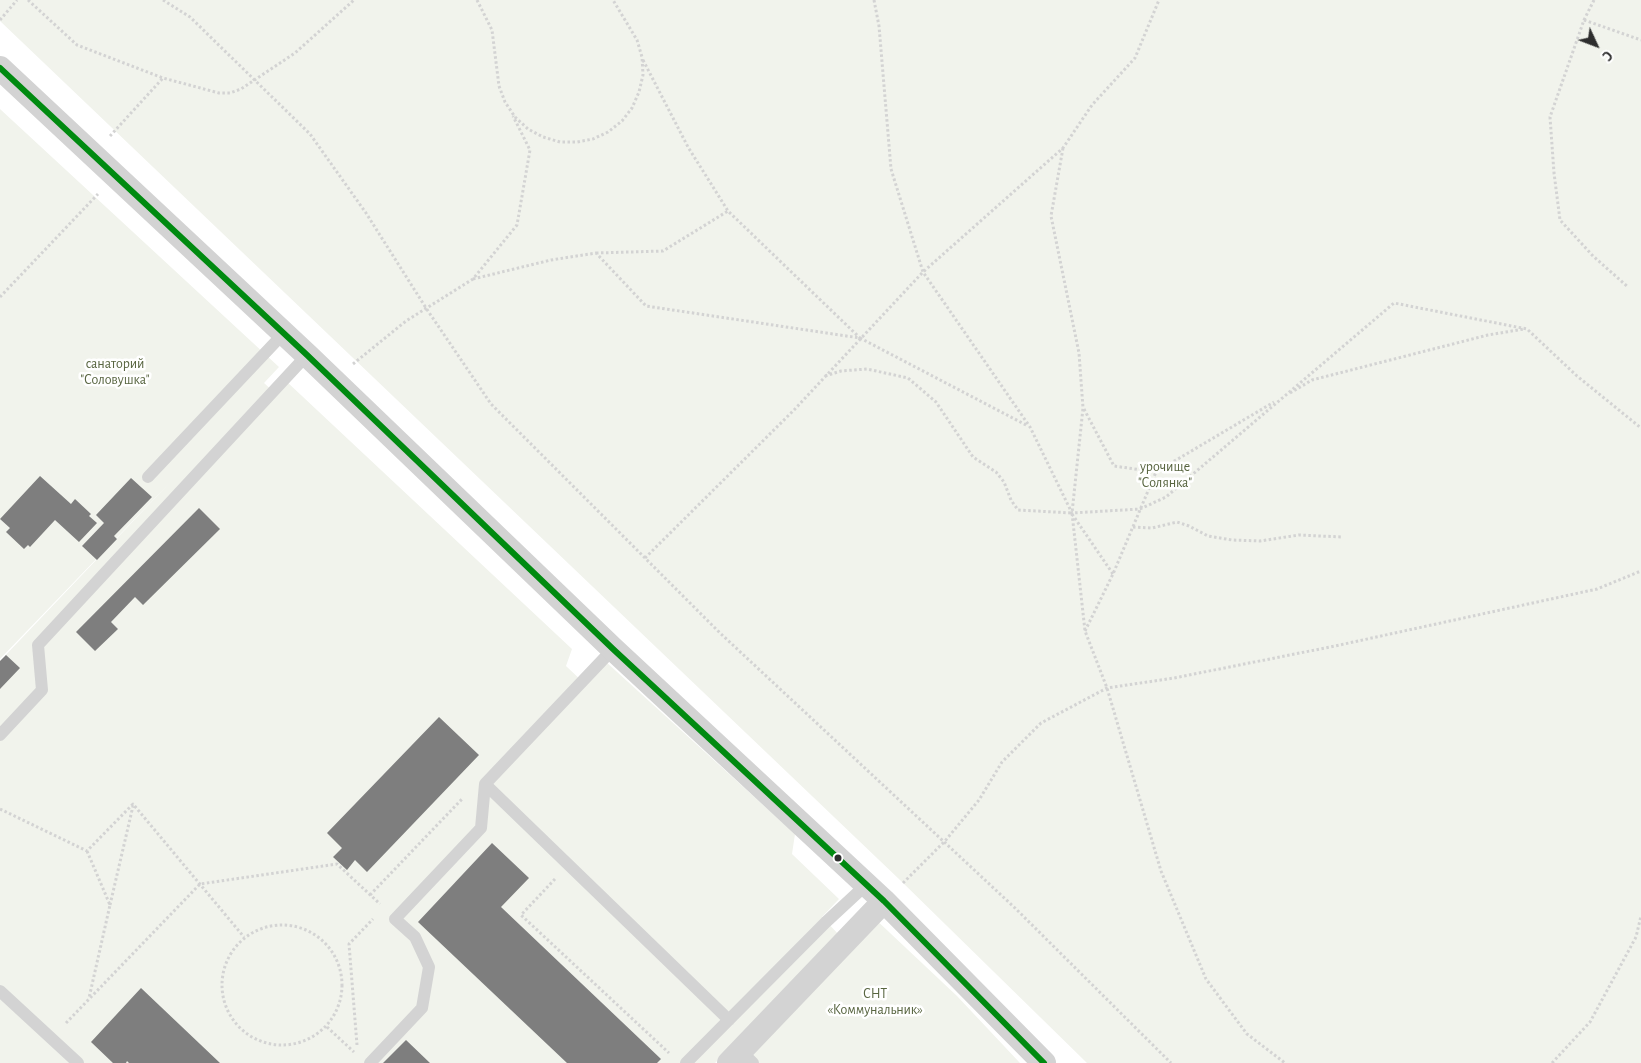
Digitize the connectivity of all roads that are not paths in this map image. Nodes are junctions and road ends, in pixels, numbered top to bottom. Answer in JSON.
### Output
{"nodes":[{"id":1,"x":0,"y":68,"type":"edge"},
{"id":2,"x":283,"y":334,"type":"junction"},
{"id":3,"x":307,"y":355,"type":"junction"},
{"id":4,"x":148,"y":477,"type":"dead end"},
{"id":5,"x":613,"y":648,"type":"junction"},
{"id":6,"x":0,"y":735,"type":"edge"},
{"id":7,"x":485,"y":784,"type":"junction"},
{"id":8,"x":867,"y":884,"type":"junction"},
{"id":9,"x":884,"y":901,"type":"junction"},
{"id":10,"x":0,"y":991,"type":"edge"},
{"id":11,"x":729,"y":1020,"type":"junction"},
{"id":12,"x":741,"y":1059,"type":"edge"},
{"id":13,"x":78,"y":1063,"type":"edge"},
{"id":14,"x":370,"y":1063,"type":"edge"},
{"id":15,"x":686,"y":1063,"type":"edge"},
{"id":16,"x":1044,"y":1063,"type":"edge"}],
"edges":[{"from":1,"to":2,"type":"street"},
{"from":2,"to":3,"type":"street"},
{"from":2,"to":4,"type":"lane"},
{"from":3,"to":5,"type":"street"},
{"from":3,"to":6,"type":"lane"},
{"from":5,"to":7,"type":"lane"},
{"from":5,"to":8,"type":"street"},
{"from":7,"to":11,"type":"lane"},
{"from":7,"to":14,"type":"lane"},
{"from":8,"to":9,"type":"street"},
{"from":8,"to":11,"type":"lane"},
{"from":9,"to":12,"type":"street"},
{"from":9,"to":16,"type":"street"},
{"from":10,"to":13,"type":"lane"},
{"from":11,"to":15,"type":"lane"}]}
